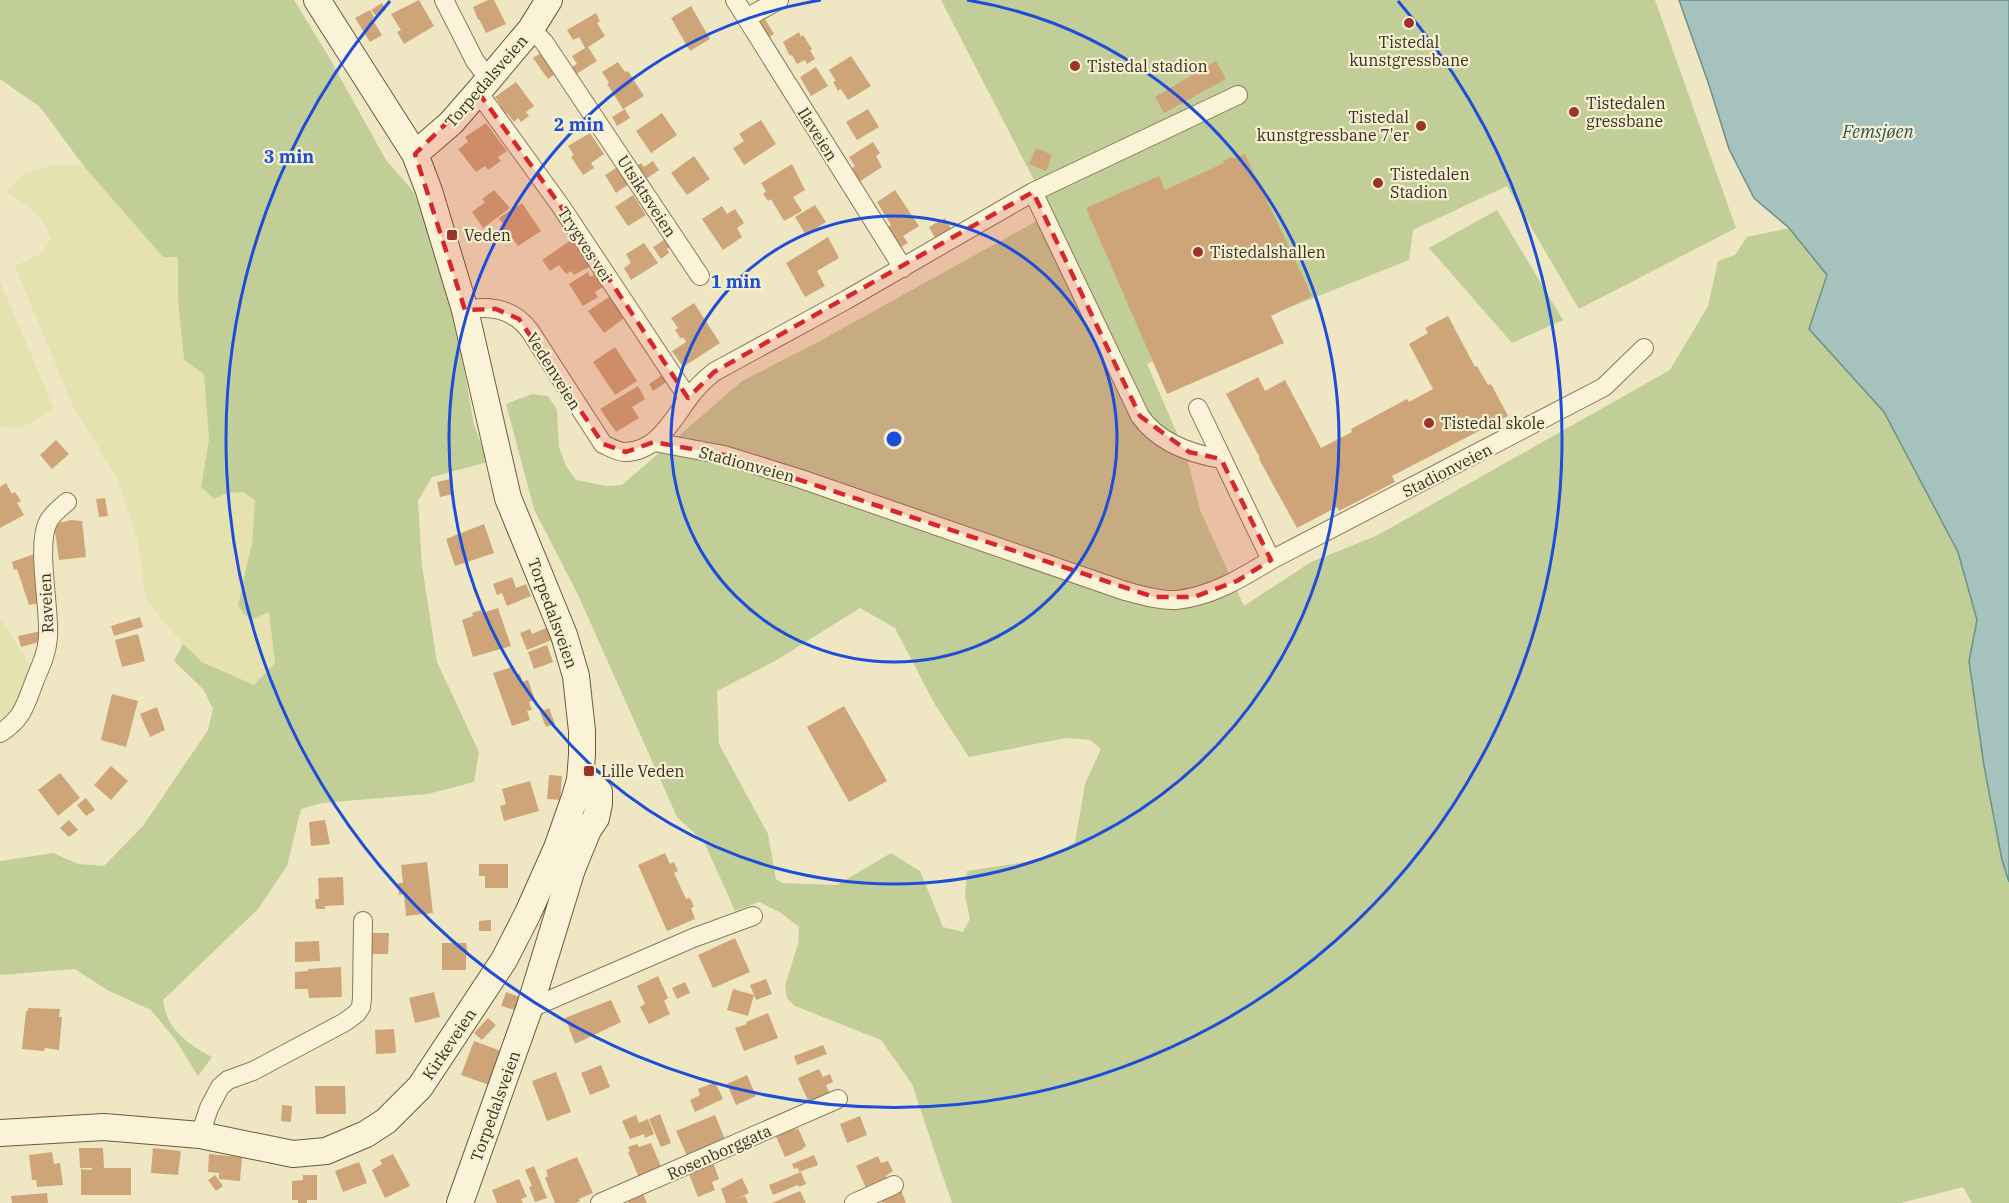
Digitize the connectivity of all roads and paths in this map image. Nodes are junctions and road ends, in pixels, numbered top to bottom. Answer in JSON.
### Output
{"nodes":[{"id":1,"x":317,"y":0,"type":"edge"},
{"id":2,"x":444,"y":0,"type":"edge"},
{"id":3,"x":549,"y":0,"type":"edge"},
{"id":4,"x":735,"y":0,"type":"edge"},
{"id":5,"x":779,"y":0,"type":"edge"},
{"id":6,"x":746,"y":18,"type":"junction"},
{"id":7,"x":531,"y":29,"type":"junction"},
{"id":8,"x":484,"y":86,"type":"junction"},
{"id":9,"x":1238,"y":95,"type":"dead end"},
{"id":10,"x":415,"y":154,"type":"junction"},
{"id":11,"x":1033,"y":192,"type":"junction"},
{"id":12,"x":903,"y":268,"type":"junction"},
{"id":13,"x":700,"y":276,"type":"dead end"},
{"id":14,"x":465,"y":310,"type":"junction"},
{"id":15,"x":1644,"y":348,"type":"dead end"},
{"id":16,"x":688,"y":398,"type":"junction"},
{"id":17,"x":1198,"y":408,"type":"dead end"},
{"id":18,"x":654,"y":442,"type":"junction"},
{"id":19,"x":1221,"y":459,"type":"junction"},
{"id":20,"x":67,"y":502,"type":"dead end"},
{"id":21,"x":1272,"y":560,"type":"junction"},
{"id":22,"x":0,"y":733,"type":"edge"},
{"id":23,"x":580,"y":780,"type":"junction"},
{"id":24,"x":753,"y":916,"type":"dead end"},
{"id":25,"x":363,"y":921,"type":"dead end"},
{"id":26,"x":529,"y":1009,"type":"junction"},
{"id":27,"x":838,"y":1099,"type":"dead end"},
{"id":28,"x":0,"y":1133,"type":"edge"},
{"id":29,"x":200,"y":1136,"type":"junction"},
{"id":30,"x":894,"y":1185,"type":"dead end"},
{"id":31,"x":460,"y":1203,"type":"edge"},
{"id":32,"x":600,"y":1203,"type":"edge"},
{"id":33,"x":854,"y":1203,"type":"edge"}],
"edges":[{"from":1,"to":10,"type":"main road"},
{"from":2,"to":8,"type":"street","name":"Trygves vei"},
{"from":3,"to":7,"type":"main road","name":"Torpedalsveien"},
{"from":4,"to":6,"type":"street","name":"Ilaveien"},
{"from":5,"to":6,"type":"street"},
{"from":6,"to":12,"type":"street","name":"Ilaveien"},
{"from":7,"to":8,"type":"main road","name":"Torpedalsveien"},
{"from":7,"to":13,"type":"street","name":"Utsiktsveien"},
{"from":8,"to":10,"type":"main road","name":"Torpedalsveien"},
{"from":8,"to":16,"type":"street","name":"Trygves vei"},
{"from":9,"to":11,"type":"street"},
{"from":10,"to":14,"type":"main road"},
{"from":11,"to":12,"type":"street"},
{"from":11,"to":19,"type":"street"},
{"from":12,"to":16,"type":"street"},
{"from":14,"to":18,"type":"street","name":"Vedenveien"},
{"from":14,"to":23,"type":"main road","name":"Torpedalsveien"},
{"from":15,"to":21,"type":"street","name":"Stadionveien"},
{"from":16,"to":18,"type":"street"},
{"from":17,"to":19,"type":"street"},
{"from":18,"to":21,"type":"street","name":"Stadionveien"},
{"from":19,"to":21,"type":"street"},
{"from":20,"to":22,"type":"street","name":"Raveien"},
{"from":23,"to":26,"type":"main road","name":"Torpedalsveien"},
{"from":23,"to":29,"type":"main road","name":"Kirkeveien"},
{"from":24,"to":26,"type":"street"},
{"from":25,"to":29,"type":"street"},
{"from":26,"to":31,"type":"main road","name":"Torpedalsveien"},
{"from":27,"to":32,"type":"street","name":"Rosenborggata"},
{"from":28,"to":29,"type":"main road","name":"Kirkeveien"},
{"from":30,"to":33,"type":"street"}]}
